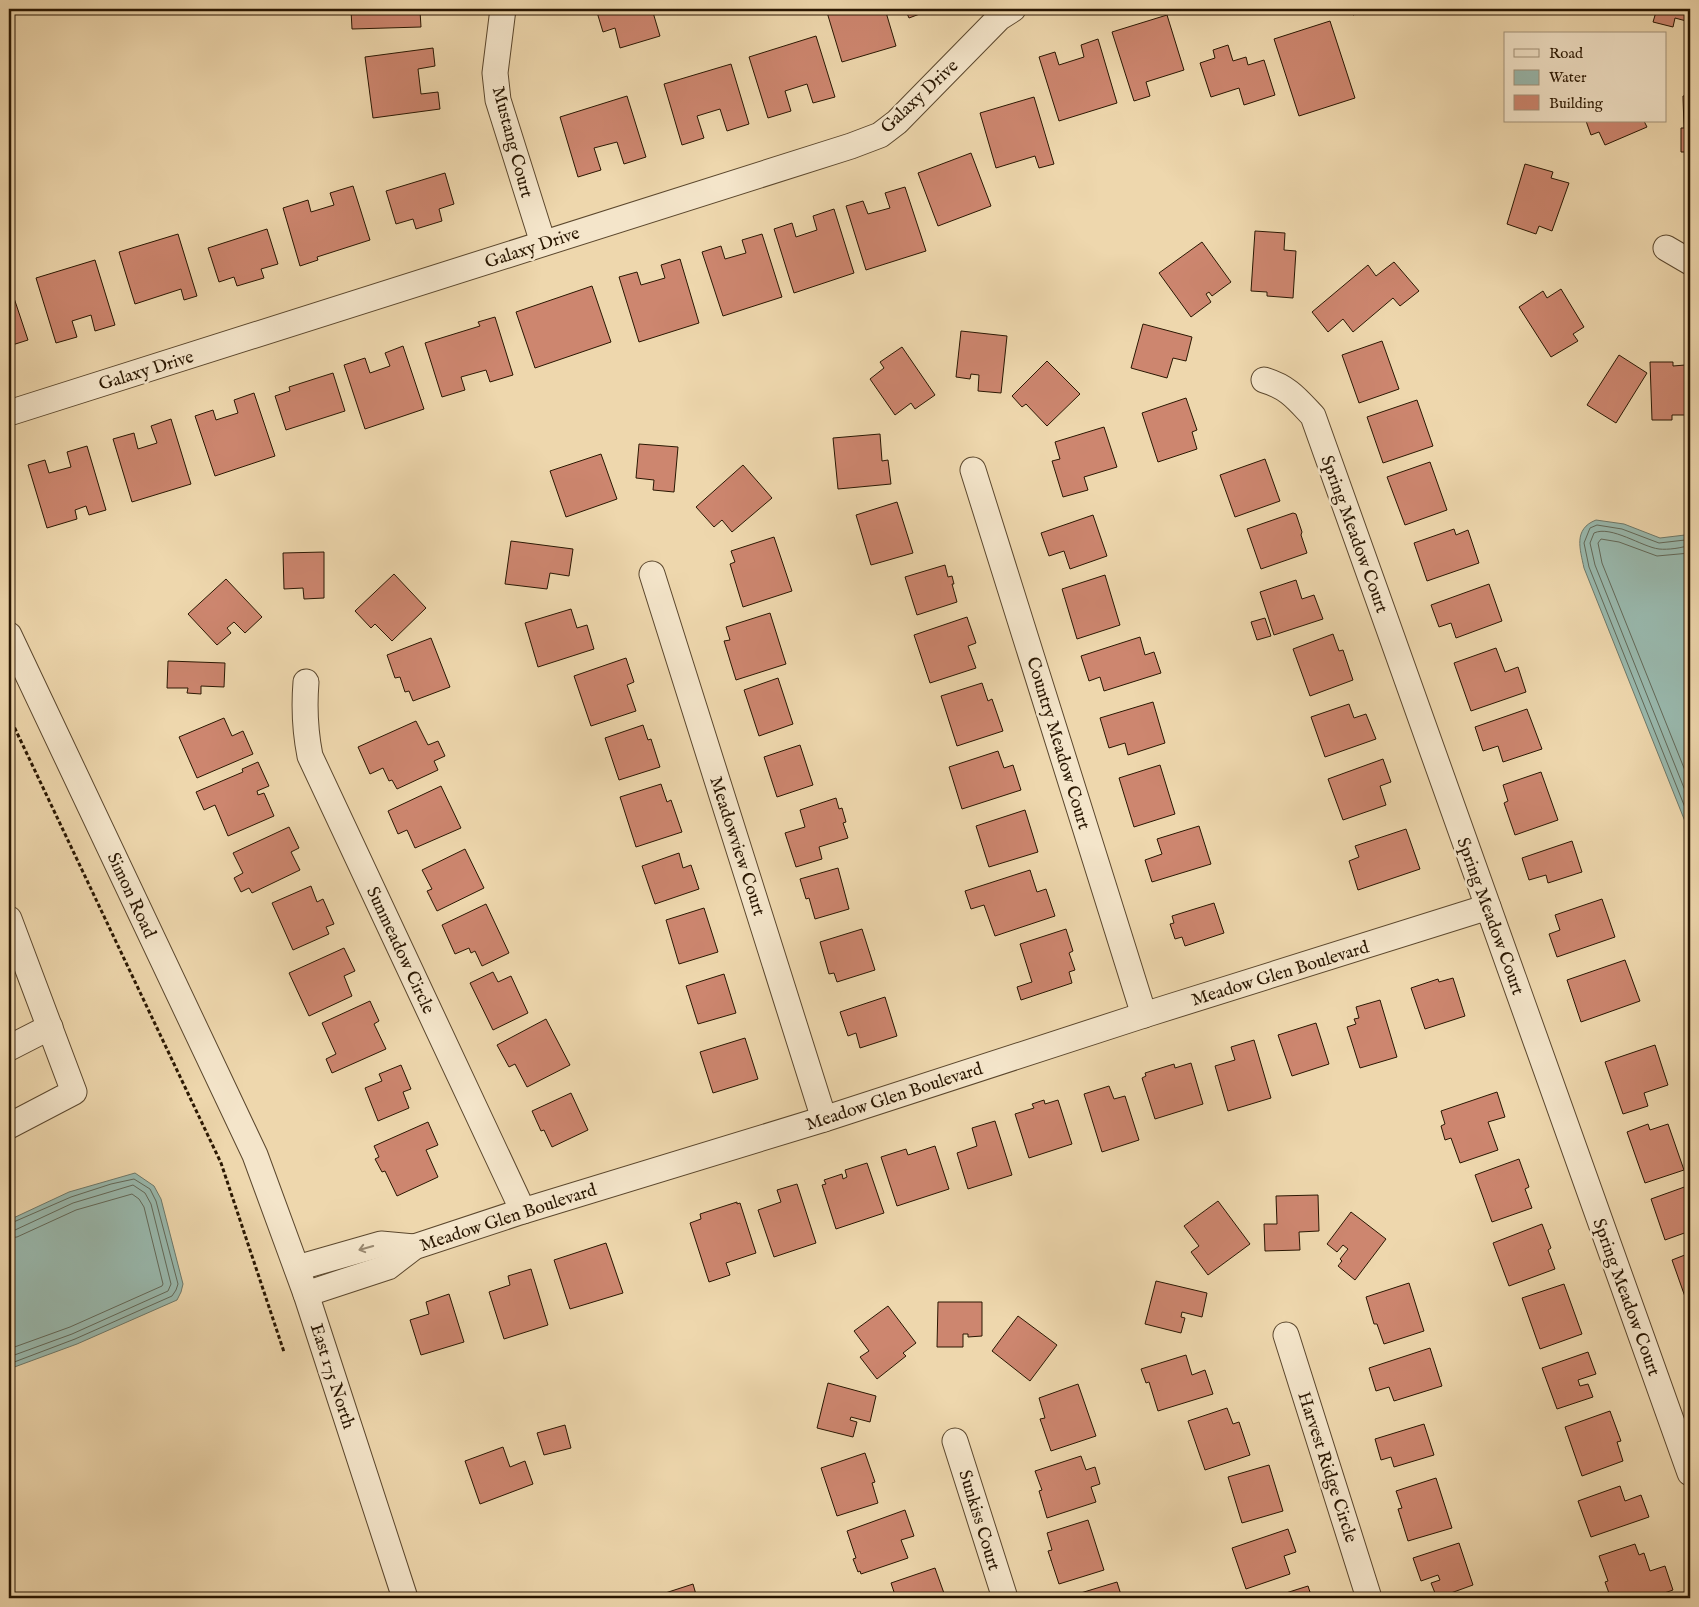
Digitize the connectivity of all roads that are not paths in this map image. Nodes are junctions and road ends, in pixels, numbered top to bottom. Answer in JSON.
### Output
{"nodes":[{"id":1,"x":503,"y":9,"type":"edge"},
{"id":2,"x":1013,"y":9,"type":"edge"},
{"id":3,"x":542,"y":243,"type":"junction"},
{"id":4,"x":1666,"y":248,"type":"dead end"},
{"id":5,"x":1690,"y":262,"type":"edge"},
{"id":6,"x":1264,"y":380,"type":"dead end"},
{"id":7,"x":9,"y":413,"type":"edge"},
{"id":8,"x":973,"y":470,"type":"dead end"},
{"id":9,"x":652,"y":574,"type":"dead end"},
{"id":10,"x":9,"y":636,"type":"edge"},
{"id":11,"x":306,"y":682,"type":"dead end"},
{"id":12,"x":1488,"y":908,"type":"junction"},
{"id":13,"x":9,"y":919,"type":"edge"},
{"id":14,"x":1144,"y":1015,"type":"junction"},
{"id":15,"x":50,"y":1027,"type":"junction"},
{"id":16,"x":9,"y":1048,"type":"edge"},
{"id":17,"x":824,"y":1118,"type":"junction"},
{"id":18,"x":9,"y":1126,"type":"edge"},
{"id":19,"x":255,"y":1156,"type":"joint"},
{"id":20,"x":523,"y":1211,"type":"junction"},
{"id":21,"x":414,"y":1247,"type":"junction"},
{"id":22,"x":297,"y":1268,"type":"junction"},
{"id":23,"x":306,"y":1294,"type":"junction"},
{"id":24,"x":1286,"y":1335,"type":"dead end"},
{"id":25,"x":955,"y":1441,"type":"dead end"},
{"id":26,"x":1690,"y":1473,"type":"edge"},
{"id":27,"x":405,"y":1598,"type":"edge"},
{"id":28,"x":1005,"y":1598,"type":"edge"},
{"id":29,"x":1369,"y":1598,"type":"edge"}],
"edges":[{"from":1,"to":3,"type":"street","name":"Mustang Court"},
{"from":2,"to":3,"type":"street","name":"Galaxy Drive"},
{"from":3,"to":7,"type":"street","name":"Galaxy Drive"},
{"from":4,"to":5,"type":"street"},
{"from":6,"to":12,"type":"street","name":"Spring Meadow Court"},
{"from":8,"to":14,"type":"street","name":"Country Meadow Court"},
{"from":9,"to":17,"type":"street","name":"Meadowview Court"},
{"from":10,"to":19,"type":"street","name":"Simon Road"},
{"from":11,"to":20,"type":"street","name":"Sunmeadow Circle"},
{"from":12,"to":14,"type":"street","name":"Meadow Glen Boulevard"},
{"from":12,"to":26,"type":"street","name":"Spring Meadow Court"},
{"from":13,"to":15,"type":"street"},
{"from":14,"to":17,"type":"street","name":"Meadow Glen Boulevard"},
{"from":15,"to":16,"type":"street"},
{"from":15,"to":18,"type":"street"},
{"from":17,"to":20,"type":"street","name":"Meadow Glen Boulevard"},
{"from":19,"to":22,"type":"street","name":"East 175 North"},
{"from":20,"to":21,"type":"street","name":"Meadow Glen Boulevard"},
{"from":21,"to":22,"type":"street","one_way":true},
{"from":21,"to":23,"type":"street","name":"Meadow Glen Boulevard"},
{"from":22,"to":23,"type":"street","name":"East 175 North"},
{"from":23,"to":27,"type":"street","name":"East 175 North"},
{"from":24,"to":29,"type":"street","name":"Harvest Ridge Circle"},
{"from":25,"to":28,"type":"street","name":"Sunkiss Court"}]}
